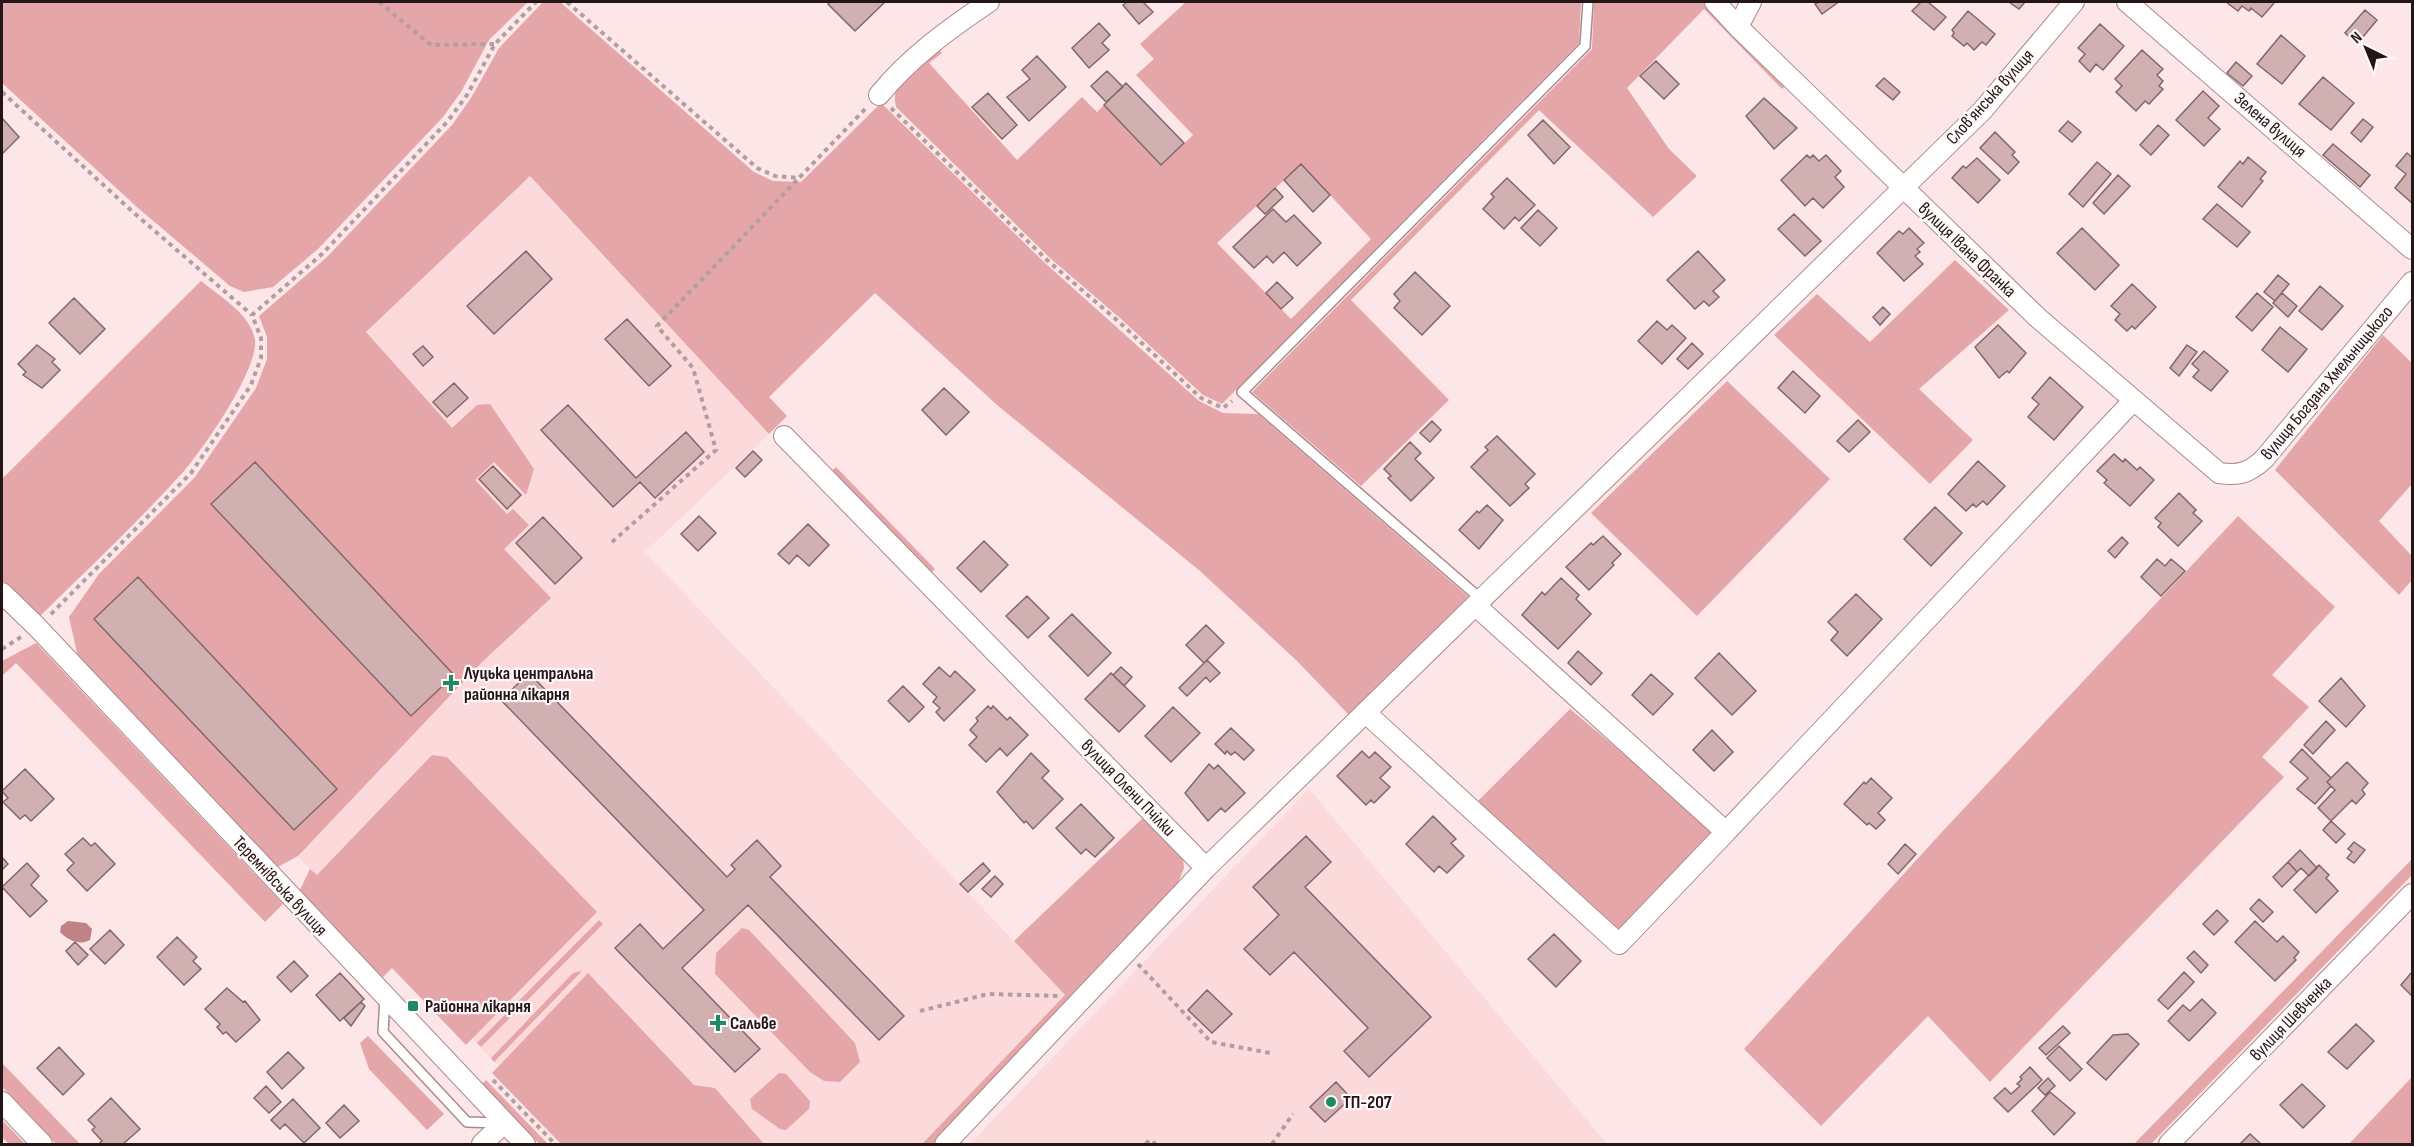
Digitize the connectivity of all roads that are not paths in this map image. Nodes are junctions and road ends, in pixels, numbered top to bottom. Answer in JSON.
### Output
{"nodes":[{"id":1,"x":989,"y":2,"type":"edge"},
{"id":2,"x":1588,"y":2,"type":"edge"},
{"id":3,"x":1715,"y":2,"type":"edge"},
{"id":4,"x":1751,"y":2,"type":"edge"},
{"id":5,"x":2074,"y":2,"type":"edge"},
{"id":6,"x":2127,"y":2,"type":"edge"},
{"id":7,"x":1738,"y":27,"type":"junction"},
{"id":8,"x":879,"y":95,"type":"road end"},
{"id":9,"x":1903,"y":190,"type":"junction"},
{"id":10,"x":2412,"y":249,"type":"edge"},
{"id":11,"x":2412,"y":282,"type":"edge"},
{"id":12,"x":2133,"y":401,"type":"junction"},
{"id":13,"x":784,"y":436,"type":"dead end"},
{"id":14,"x":2236,"y":476,"type":"joint"},
{"id":15,"x":2,"y":593,"type":"edge"},
{"id":16,"x":1479,"y":603,"type":"junction"},
{"id":17,"x":1367,"y":714,"type":"junction"},
{"id":18,"x":1726,"y":832,"type":"junction"},
{"id":19,"x":1206,"y":868,"type":"junction"},
{"id":20,"x":2412,"y":894,"type":"edge"},
{"id":21,"x":2,"y":1102,"type":"edge"},
{"id":22,"x":504,"y":1123,"type":"junction"},
{"id":23,"x":42,"y":1144,"type":"edge"},
{"id":24,"x":482,"y":1144,"type":"edge"},
{"id":25,"x":525,"y":1144,"type":"edge"},
{"id":26,"x":945,"y":1144,"type":"edge"},
{"id":27,"x":2169,"y":1144,"type":"edge"}],
"edges":[{"from":1,"to":8,"type":"street"},
{"from":2,"to":16,"type":"lane"},
{"from":3,"to":7,"type":"street","name":"вулиця Івана Франка"},
{"from":4,"to":7,"type":"street"},
{"from":5,"to":9,"type":"street","name":"Словʼянська вулиця"},
{"from":6,"to":10,"type":"street","name":"Зелена вулиця"},
{"from":7,"to":9,"type":"street","name":"вулиця Івана Франка"},
{"from":9,"to":12,"type":"street","name":"вулиця Івана Франка"},
{"from":9,"to":16,"type":"street","name":"Словʼянська вулиця"},
{"from":11,"to":14,"type":"street","name":"вулиця Богдана Хмельницького"},
{"from":12,"to":14,"type":"street","name":"вулиця Івана Франка"},
{"from":12,"to":18,"type":"street"},
{"from":13,"to":19,"type":"street","name":"вулиця Олени Пчілки"},
{"from":15,"to":22,"type":"street","name":"Теремнівська вулиця"},
{"from":16,"to":17,"type":"street","name":"Словʼянська вулиця"},
{"from":16,"to":18,"type":"street"},
{"from":17,"to":18,"type":"street"},
{"from":17,"to":19,"type":"street","name":"Словʼянська вулиця"},
{"from":19,"to":26,"type":"street"},
{"from":20,"to":27,"type":"street","name":"вулиця Шевченка"},
{"from":21,"to":23,"type":"street"},
{"from":22,"to":24,"type":"street"},
{"from":22,"to":25,"type":"street","name":"Теремнівська вулиця"}]}
